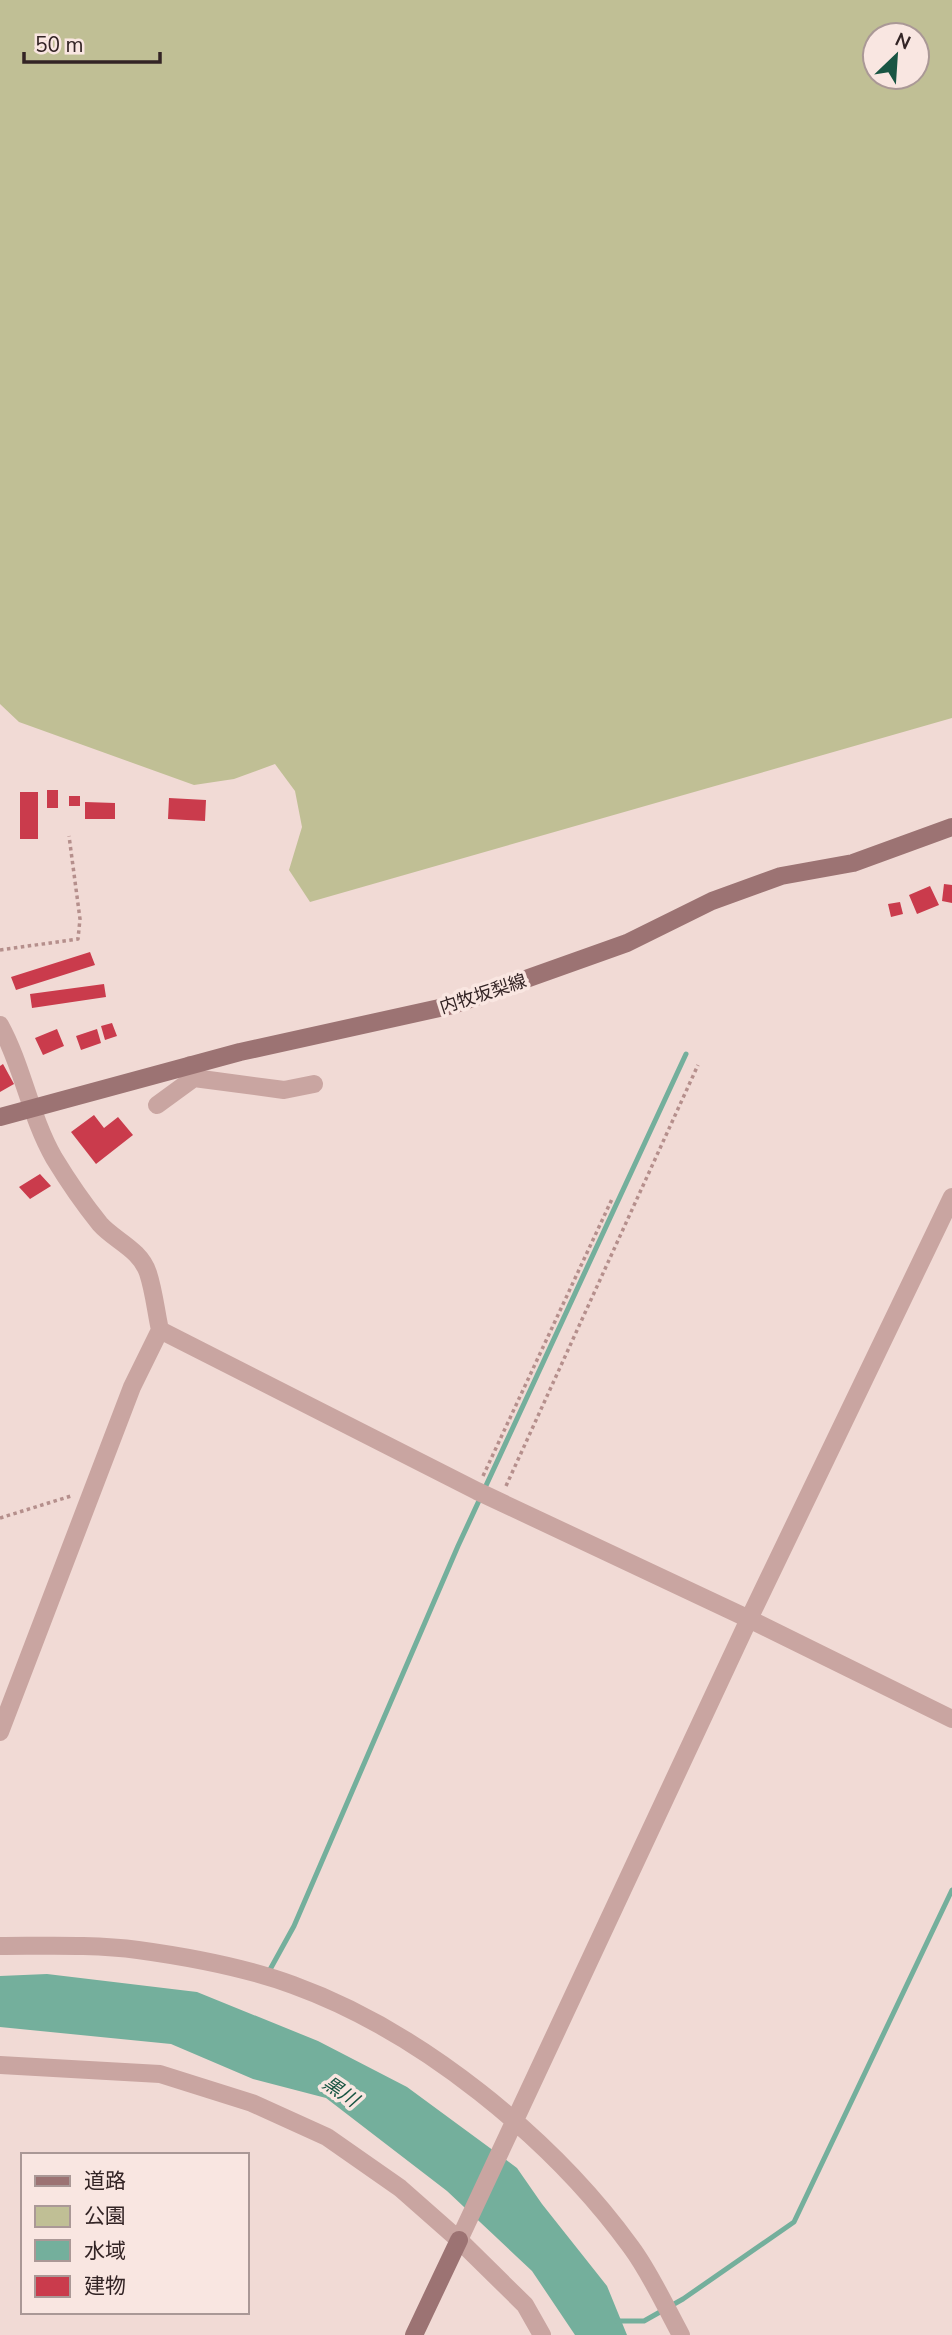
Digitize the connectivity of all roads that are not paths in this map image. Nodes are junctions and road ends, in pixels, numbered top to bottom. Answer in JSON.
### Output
{"nodes":[{"id":1,"x":952,"y":827,"type":"edge"},
{"id":2,"x":0,"y":1024,"type":"edge"},
{"id":3,"x":192,"y":1072,"type":"junction"},
{"id":4,"x":314,"y":1083,"type":"dead end"},
{"id":5,"x":157,"y":1105,"type":"dead end"},
{"id":6,"x":30,"y":1107,"type":"junction"},
{"id":7,"x":0,"y":1116,"type":"edge"},
{"id":8,"x":952,"y":1197,"type":"edge"},
{"id":9,"x":160,"y":1330,"type":"junction"},
{"id":10,"x":749,"y":1619,"type":"junction"},
{"id":11,"x":952,"y":1719,"type":"edge"},
{"id":12,"x":0,"y":1732,"type":"edge"},
{"id":13,"x":0,"y":1946,"type":"edge"},
{"id":14,"x":0,"y":2065,"type":"edge"},
{"id":15,"x":517,"y":2121,"type":"junction"},
{"id":16,"x":459,"y":2240,"type":"junction"},
{"id":17,"x":414,"y":2335,"type":"edge"},
{"id":18,"x":542,"y":2335,"type":"edge"},
{"id":19,"x":681,"y":2335,"type":"edge"}],
"edges":[{"from":1,"to":3,"type":"main road","name":"内牧坂梨線"},
{"from":2,"to":6,"type":"street"},
{"from":3,"to":4,"type":"street"},
{"from":3,"to":5,"type":"street"},
{"from":3,"to":6,"type":"main road","name":"内牧坂梨線"},
{"from":6,"to":7,"type":"main road","name":"内牧坂梨線"},
{"from":6,"to":9,"type":"street"},
{"from":8,"to":10,"type":"street"},
{"from":9,"to":10,"type":"street"},
{"from":9,"to":12,"type":"street"},
{"from":10,"to":11,"type":"street"},
{"from":10,"to":15,"type":"street"},
{"from":13,"to":15,"type":"street"},
{"from":14,"to":16,"type":"street"},
{"from":15,"to":16,"type":"street"},
{"from":15,"to":19,"type":"street"},
{"from":16,"to":17,"type":"main road"},
{"from":16,"to":18,"type":"street"}]}
